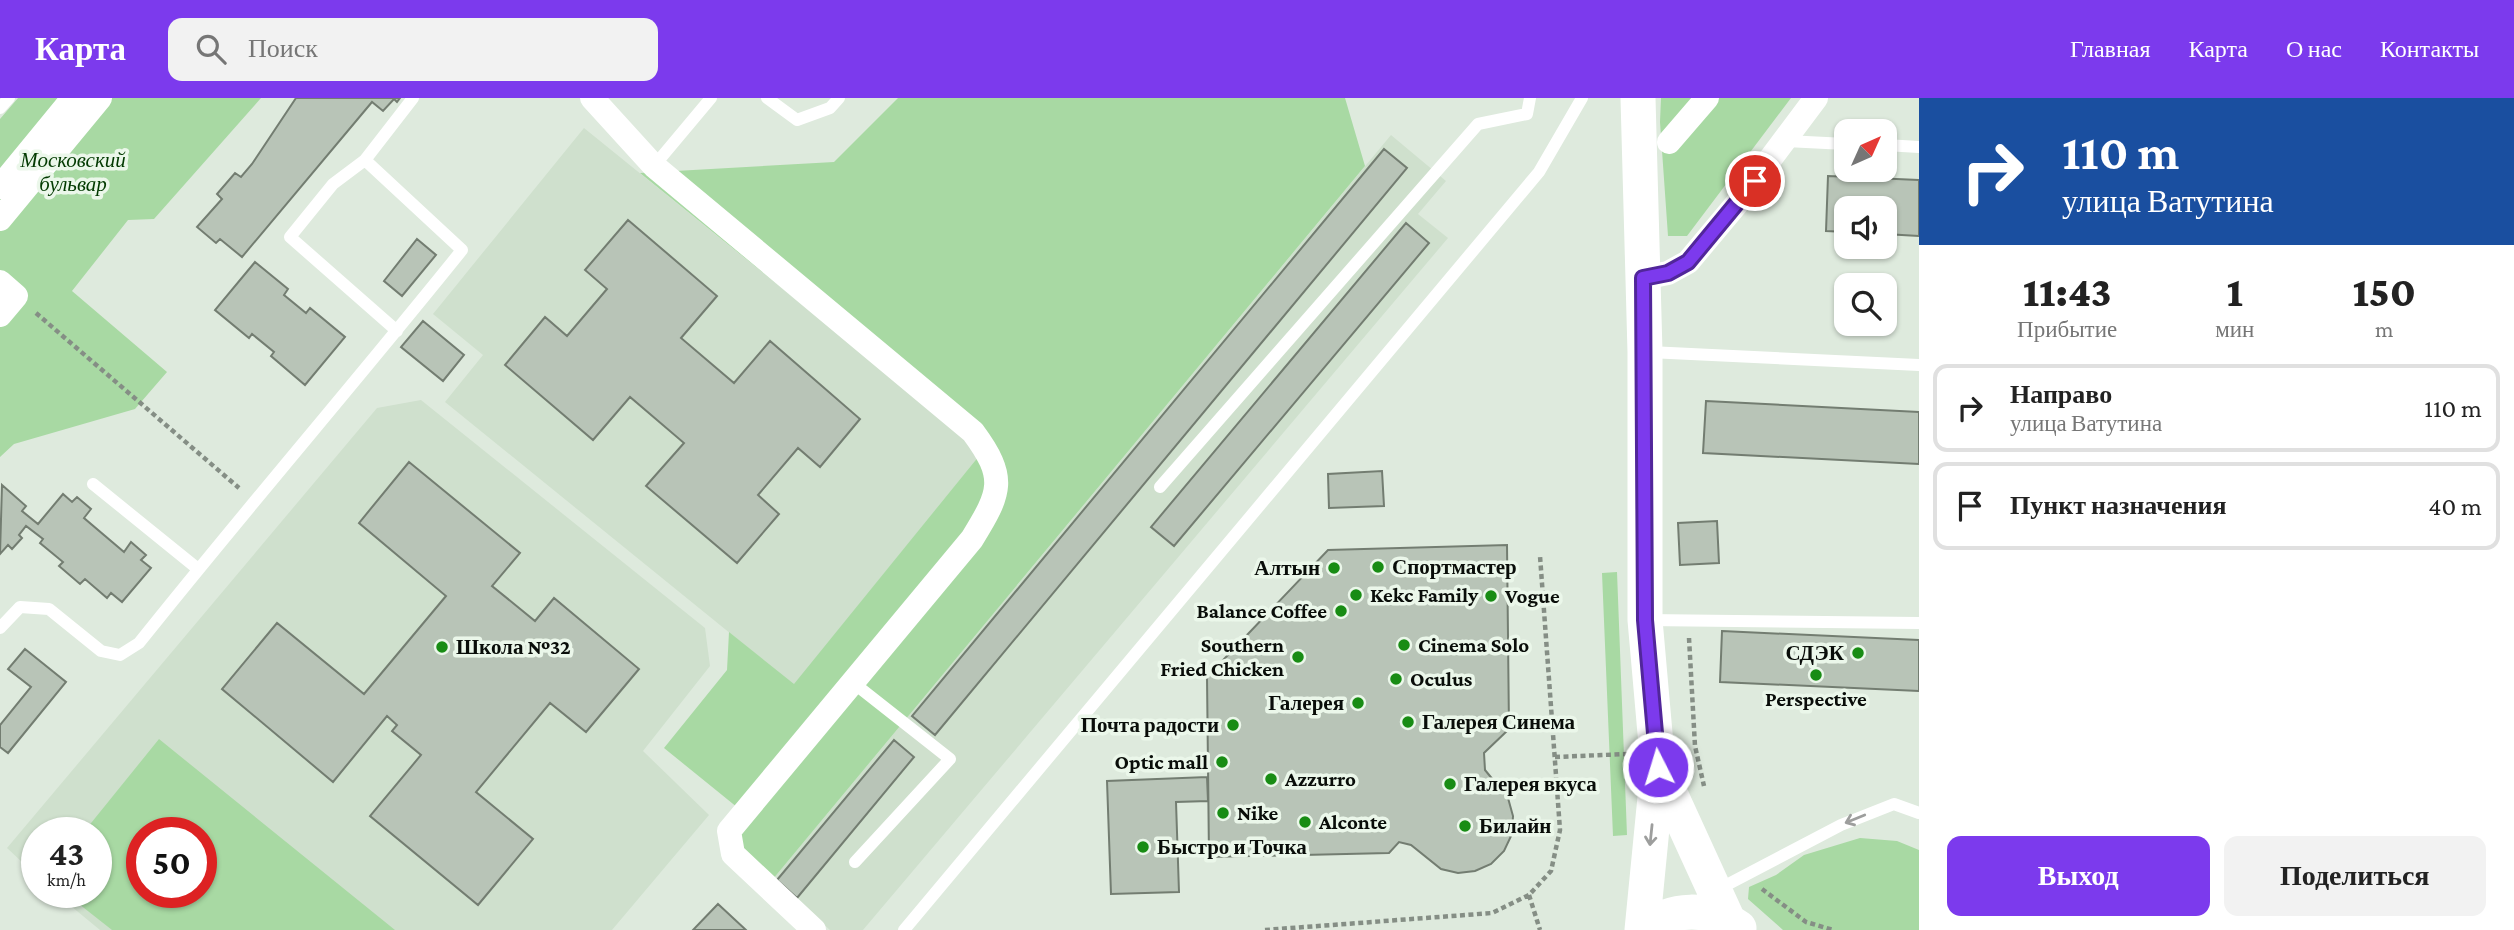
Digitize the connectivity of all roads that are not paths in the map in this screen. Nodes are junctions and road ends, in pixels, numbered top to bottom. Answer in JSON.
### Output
{"nodes":[{"id":1,"x":9,"y":98,"type":"edge"},
{"id":2,"x":73,"y":98,"type":"edge"},
{"id":3,"x":100,"y":98,"type":"edge"},
{"id":4,"x":413,"y":98,"type":"edge"},
{"id":5,"x":592,"y":98,"type":"edge"},
{"id":6,"x":711,"y":98,"type":"edge"},
{"id":7,"x":768,"y":98,"type":"edge"},
{"id":8,"x":839,"y":98,"type":"edge"},
{"id":9,"x":1530,"y":98,"type":"edge"},
{"id":10,"x":1582,"y":98,"type":"edge"},
{"id":11,"x":1638,"y":98,"type":"edge"},
{"id":12,"x":1707,"y":98,"type":"edge"},
{"id":13,"x":1816,"y":98,"type":"edge"},
{"id":14,"x":0,"y":108,"type":"edge"},
{"id":15,"x":1786,"y":141,"type":"junction"},
{"id":16,"x":1669,"y":142,"type":"dead end"},
{"id":17,"x":1834,"y":143,"type":"edge"},
{"id":18,"x":1897,"y":146,"type":"edge"},
{"id":19,"x":1919,"y":147,"type":"edge"},
{"id":20,"x":44,"y":149,"type":"junction"},
{"id":21,"x":365,"y":160,"type":"junction"},
{"id":22,"x":654,"y":166,"type":"junction"},
{"id":23,"x":0,"y":187,"type":"edge"},
{"id":24,"x":0,"y":219,"type":"edge"},
{"id":25,"x":1643,"y":278,"type":"junction"},
{"id":26,"x":8,"y":289,"type":"edge"},
{"id":27,"x":0,"y":315,"type":"edge"},
{"id":28,"x":397,"y":331,"type":"junction"},
{"id":29,"x":1645,"y":352,"type":"junction"},
{"id":30,"x":1919,"y":365,"type":"edge"},
{"id":31,"x":93,"y":484,"type":"dead end"},
{"id":32,"x":1160,"y":487,"type":"dead end"},
{"id":33,"x":198,"y":569,"type":"junction"},
{"id":34,"x":1645,"y":620,"type":"junction"},
{"id":35,"x":1919,"y":623,"type":"edge"},
{"id":36,"x":0,"y":628,"type":"edge"},
{"id":37,"x":851,"y":681,"type":"junction"},
{"id":38,"x":1648,"y":760,"type":"junction"},
{"id":39,"x":1919,"y":813,"type":"edge"},
{"id":40,"x":855,"y":862,"type":"dead end"},
{"id":41,"x":1728,"y":914,"type":"edge"},
{"id":42,"x":1651,"y":925,"type":"edge"},
{"id":43,"x":814,"y":930,"type":"edge"},
{"id":44,"x":904,"y":930,"type":"edge"}],
"edges":[{"from":1,"to":14,"type":"lane"},
{"from":2,"to":20,"type":"street"},
{"from":3,"to":20,"type":"street"},
{"from":4,"to":21,"type":"lane"},
{"from":5,"to":22,"type":"street"},
{"from":6,"to":22,"type":"lane"},
{"from":7,"to":8,"type":"lane"},
{"from":9,"to":32,"type":"lane"},
{"from":10,"to":44,"type":"lane"},
{"from":11,"to":25,"type":"main road"},
{"from":12,"to":16,"type":"street"},
{"from":13,"to":15,"type":"street"},
{"from":15,"to":17,"type":"lane"},
{"from":15,"to":25,"type":"street"},
{"from":18,"to":19,"type":"lane"},
{"from":20,"to":23,"type":"street"},
{"from":20,"to":24,"type":"street"},
{"from":21,"to":28,"type":"lane"},
{"from":21,"to":28,"type":"lane"},
{"from":22,"to":37,"type":"street"},
{"from":25,"to":29,"type":"main road"},
{"from":26,"to":27,"type":"street"},
{"from":28,"to":33,"type":"lane"},
{"from":29,"to":30,"type":"lane"},
{"from":29,"to":34,"type":"main road"},
{"from":31,"to":33,"type":"lane"},
{"from":33,"to":36,"type":"lane"},
{"from":34,"to":35,"type":"lane"},
{"from":34,"to":38,"type":"main road"},
{"from":37,"to":40,"type":"lane"},
{"from":37,"to":43,"type":"street"},
{"from":38,"to":41,"type":"main road"},
{"from":38,"to":42,"type":"main road","one_way":true},
{"from":39,"to":41,"type":"lane","one_way":true},
{"from":41,"to":42,"type":"main road"}]}
